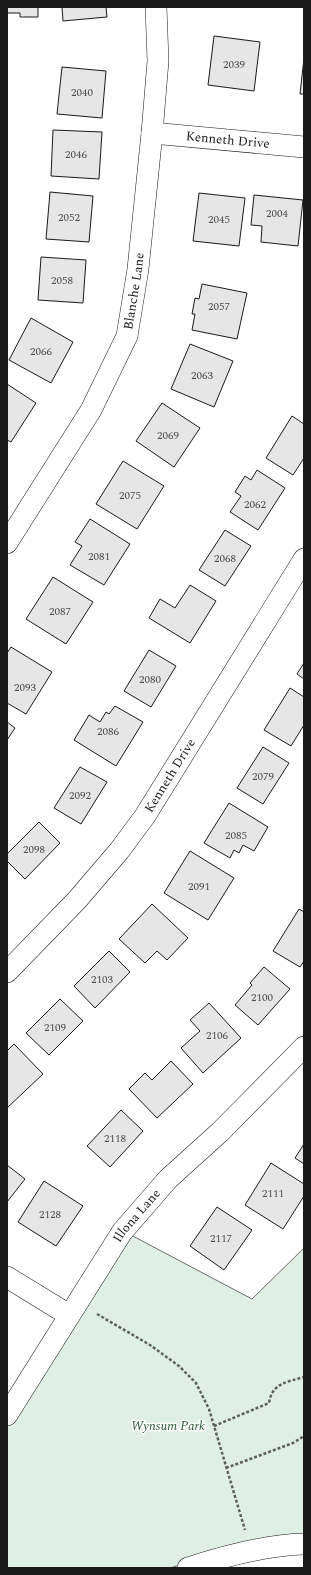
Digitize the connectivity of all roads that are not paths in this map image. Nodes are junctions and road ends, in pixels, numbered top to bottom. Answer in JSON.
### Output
{"nodes":[{"id":1,"x":156,"y":7,"type":"edge"},
{"id":2,"x":152,"y":133,"type":"junction"},
{"id":3,"x":304,"y":147,"type":"edge"},
{"id":4,"x":7,"y":543,"type":"edge"},
{"id":5,"x":304,"y":559,"type":"edge"},
{"id":6,"x":7,"y":972,"type":"edge"},
{"id":7,"x":304,"y":1048,"type":"edge"},
{"id":8,"x":7,"y":1277,"type":"edge"},
{"id":9,"x":73,"y":1308,"type":"junction"},
{"id":10,"x":7,"y":1415,"type":"edge"},
{"id":11,"x":304,"y":1544,"type":"edge"},
{"id":12,"x":188,"y":1568,"type":"edge"}],
"edges":[{"from":1,"to":2,"type":"street","name":"Blanche Lane"},
{"from":2,"to":3,"type":"street","name":"Kenneth Drive"},
{"from":2,"to":4,"type":"street","name":"Blanche Lane"},
{"from":5,"to":6,"type":"street","name":"Kenneth Drive"},
{"from":7,"to":9,"type":"street","name":"Illona Lane"},
{"from":8,"to":9,"type":"street"},
{"from":9,"to":10,"type":"street","name":"Illona Lane"},
{"from":11,"to":12,"type":"street"}]}
